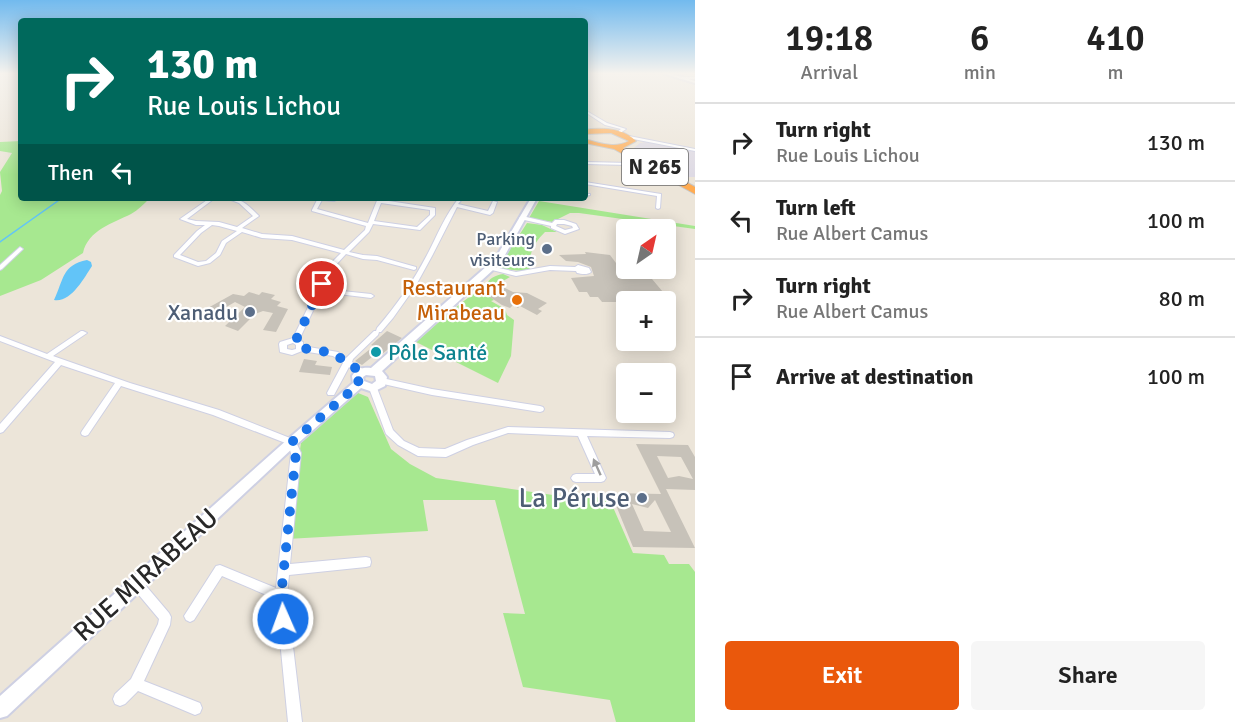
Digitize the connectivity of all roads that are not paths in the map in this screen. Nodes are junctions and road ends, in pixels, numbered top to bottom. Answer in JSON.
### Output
{"nodes":[{"id":1,"x":588,"y":113,"type":"edge"},
{"id":2,"x":588,"y":122,"type":"edge"},
{"id":3,"x":588,"y":131,"type":"edge"},
{"id":4,"x":606,"y":131,"type":"junction"},
{"id":5,"x":618,"y":133,"type":"junction"},
{"id":6,"x":629,"y":141,"type":"junction"},
{"id":7,"x":588,"y":142,"type":"edge"},
{"id":8,"x":613,"y":147,"type":"junction"},
{"id":9,"x":695,"y":150,"type":"edge"},
{"id":10,"x":588,"y":163,"type":"edge"},
{"id":11,"x":630,"y":164,"type":"dead end"},
{"id":12,"x":616,"y":177,"type":"dead end"},
{"id":13,"x":588,"y":184,"type":"edge"},
{"id":14,"x":614,"y":188,"type":"junction"},
{"id":15,"x":695,"y":189,"type":"edge"},
{"id":16,"x":208,"y":201,"type":"edge"},
{"id":17,"x":238,"y":201,"type":"edge"},
{"id":18,"x":318,"y":201,"type":"edge"},
{"id":19,"x":380,"y":201,"type":"edge"},
{"id":20,"x":386,"y":201,"type":"edge"},
{"id":21,"x":458,"y":201,"type":"edge"},
{"id":22,"x":532,"y":201,"type":"edge"},
{"id":23,"x":495,"y":202,"type":"dead end"},
{"id":24,"x":455,"y":205,"type":"junction"},
{"id":25,"x":658,"y":208,"type":"dead end"},
{"id":26,"x":522,"y":218,"type":"junction"},
{"id":27,"x":210,"y":224,"type":"junction"},
{"id":28,"x":370,"y":224,"type":"junction"},
{"id":29,"x":553,"y":225,"type":"dead end"},
{"id":30,"x":240,"y":230,"type":"junction"},
{"id":31,"x":20,"y":249,"type":"dead end"},
{"id":32,"x":344,"y":252,"type":"junction"},
{"id":33,"x":0,"y":268,"type":"edge"},
{"id":34,"x":414,"y":268,"type":"dead end"},
{"id":35,"x":490,"y":268,"type":"junction"},
{"id":36,"x":576,"y":269,"type":"dead end"},
{"id":37,"x":318,"y":290,"type":"junction"},
{"id":38,"x":371,"y":296,"type":"dead end"},
{"id":39,"x":83,"y":333,"type":"dead end"},
{"id":40,"x":1,"y":339,"type":"edge"},
{"id":41,"x":296,"y":340,"type":"junction"},
{"id":42,"x":300,"y":348,"type":"junction"},
{"id":43,"x":47,"y":357,"type":"junction"},
{"id":44,"x":59,"y":362,"type":"junction"},
{"id":45,"x":348,"y":362,"type":"junction"},
{"id":46,"x":360,"y":378,"type":"junction"},
{"id":47,"x":377,"y":380,"type":"junction"},
{"id":48,"x":119,"y":382,"type":"junction"},
{"id":49,"x":331,"y":393,"type":"dead end"},
{"id":50,"x":540,"y":409,"type":"dead end"},
{"id":51,"x":0,"y":430,"type":"edge"},
{"id":52,"x":581,"y":432,"type":"junction"},
{"id":53,"x":85,"y":433,"type":"dead end"},
{"id":54,"x":669,"y":435,"type":"dead end"},
{"id":55,"x":292,"y":442,"type":"junction"},
{"id":56,"x":576,"y":478,"type":"dead end"},
{"id":57,"x":366,"y":562,"type":"dead end"},
{"id":58,"x":283,"y":570,"type":"junction"},
{"id":59,"x":137,"y":584,"type":"junction"},
{"id":60,"x":281,"y":596,"type":"junction"},
{"id":61,"x":190,"y":616,"type":"dead end"},
{"id":62,"x":136,"y":684,"type":"junction"},
{"id":63,"x":120,"y":699,"type":"dead end"},
{"id":64,"x":195,"y":708,"type":"dead end"},
{"id":65,"x":0,"y":709,"type":"edge"},
{"id":66,"x":294,"y":722,"type":"edge"}],
"edges":[{"from":1,"to":5,"type":"street"},
{"from":2,"to":4,"type":"highway","number":"N 265"},
{"from":3,"to":4,"type":"highway"},
{"from":4,"to":5,"type":"highway"},
{"from":5,"to":6,"type":"highway"},
{"from":6,"to":8,"type":"highway"},
{"from":6,"to":9,"type":"street"},
{"from":6,"to":15,"type":"highway","number":"N 265"},
{"from":7,"to":8,"type":"highway"},
{"from":8,"to":15,"type":"highway","number":"N 265"},
{"from":10,"to":11,"type":"street"},
{"from":12,"to":14,"type":"street"},
{"from":13,"to":14,"type":"street"},
{"from":14,"to":25,"type":"street"},
{"from":16,"to":27,"type":"street"},
{"from":17,"to":30,"type":"street"},
{"from":18,"to":28,"type":"street"},
{"from":19,"to":28,"type":"street"},
{"from":20,"to":28,"type":"street"},
{"from":21,"to":24,"type":"street"},
{"from":22,"to":26,"type":"main road"},
{"from":23,"to":24,"type":"street"},
{"from":24,"to":45,"type":"street"},
{"from":26,"to":29,"type":"street"},
{"from":26,"to":35,"type":"main road"},
{"from":27,"to":30,"type":"street"},
{"from":27,"to":30,"type":"street"},
{"from":28,"to":32,"type":"street"},
{"from":30,"to":32,"type":"street"},
{"from":31,"to":33,"type":"street"},
{"from":32,"to":34,"type":"street"},
{"from":32,"to":37,"type":"street"},
{"from":35,"to":36,"type":"street"},
{"from":35,"to":47,"type":"main road"},
{"from":37,"to":38,"type":"street"},
{"from":37,"to":41,"type":"street"},
{"from":39,"to":43,"type":"street"},
{"from":40,"to":43,"type":"street"},
{"from":41,"to":42,"type":"street"},
{"from":41,"to":42,"type":"street"},
{"from":42,"to":45,"type":"street"},
{"from":43,"to":44,"type":"street"},
{"from":44,"to":48,"type":"street"},
{"from":44,"to":51,"type":"street"},
{"from":45,"to":46,"type":"street"},
{"from":45,"to":49,"type":"street"},
{"from":46,"to":47,"type":"main road"},
{"from":46,"to":47,"type":"main road"},
{"from":46,"to":55,"type":"main road","name":"RUE MIRABEAU"},
{"from":47,"to":50,"type":"street"},
{"from":47,"to":52,"type":"street"},
{"from":48,"to":53,"type":"street"},
{"from":48,"to":55,"type":"street"},
{"from":52,"to":54,"type":"street"},
{"from":56,"to":52,"type":"street","one_way":true},
{"from":55,"to":58,"type":"street"},
{"from":55,"to":59,"type":"main road","name":"RUE MIRABEAU"},
{"from":57,"to":58,"type":"street"},
{"from":58,"to":60,"type":"street"},
{"from":59,"to":62,"type":"street"},
{"from":59,"to":65,"type":"main road","name":"RUE MIRABEAU"},
{"from":60,"to":61,"type":"street"},
{"from":60,"to":66,"type":"street"},
{"from":62,"to":63,"type":"street"},
{"from":62,"to":64,"type":"street"}]}
